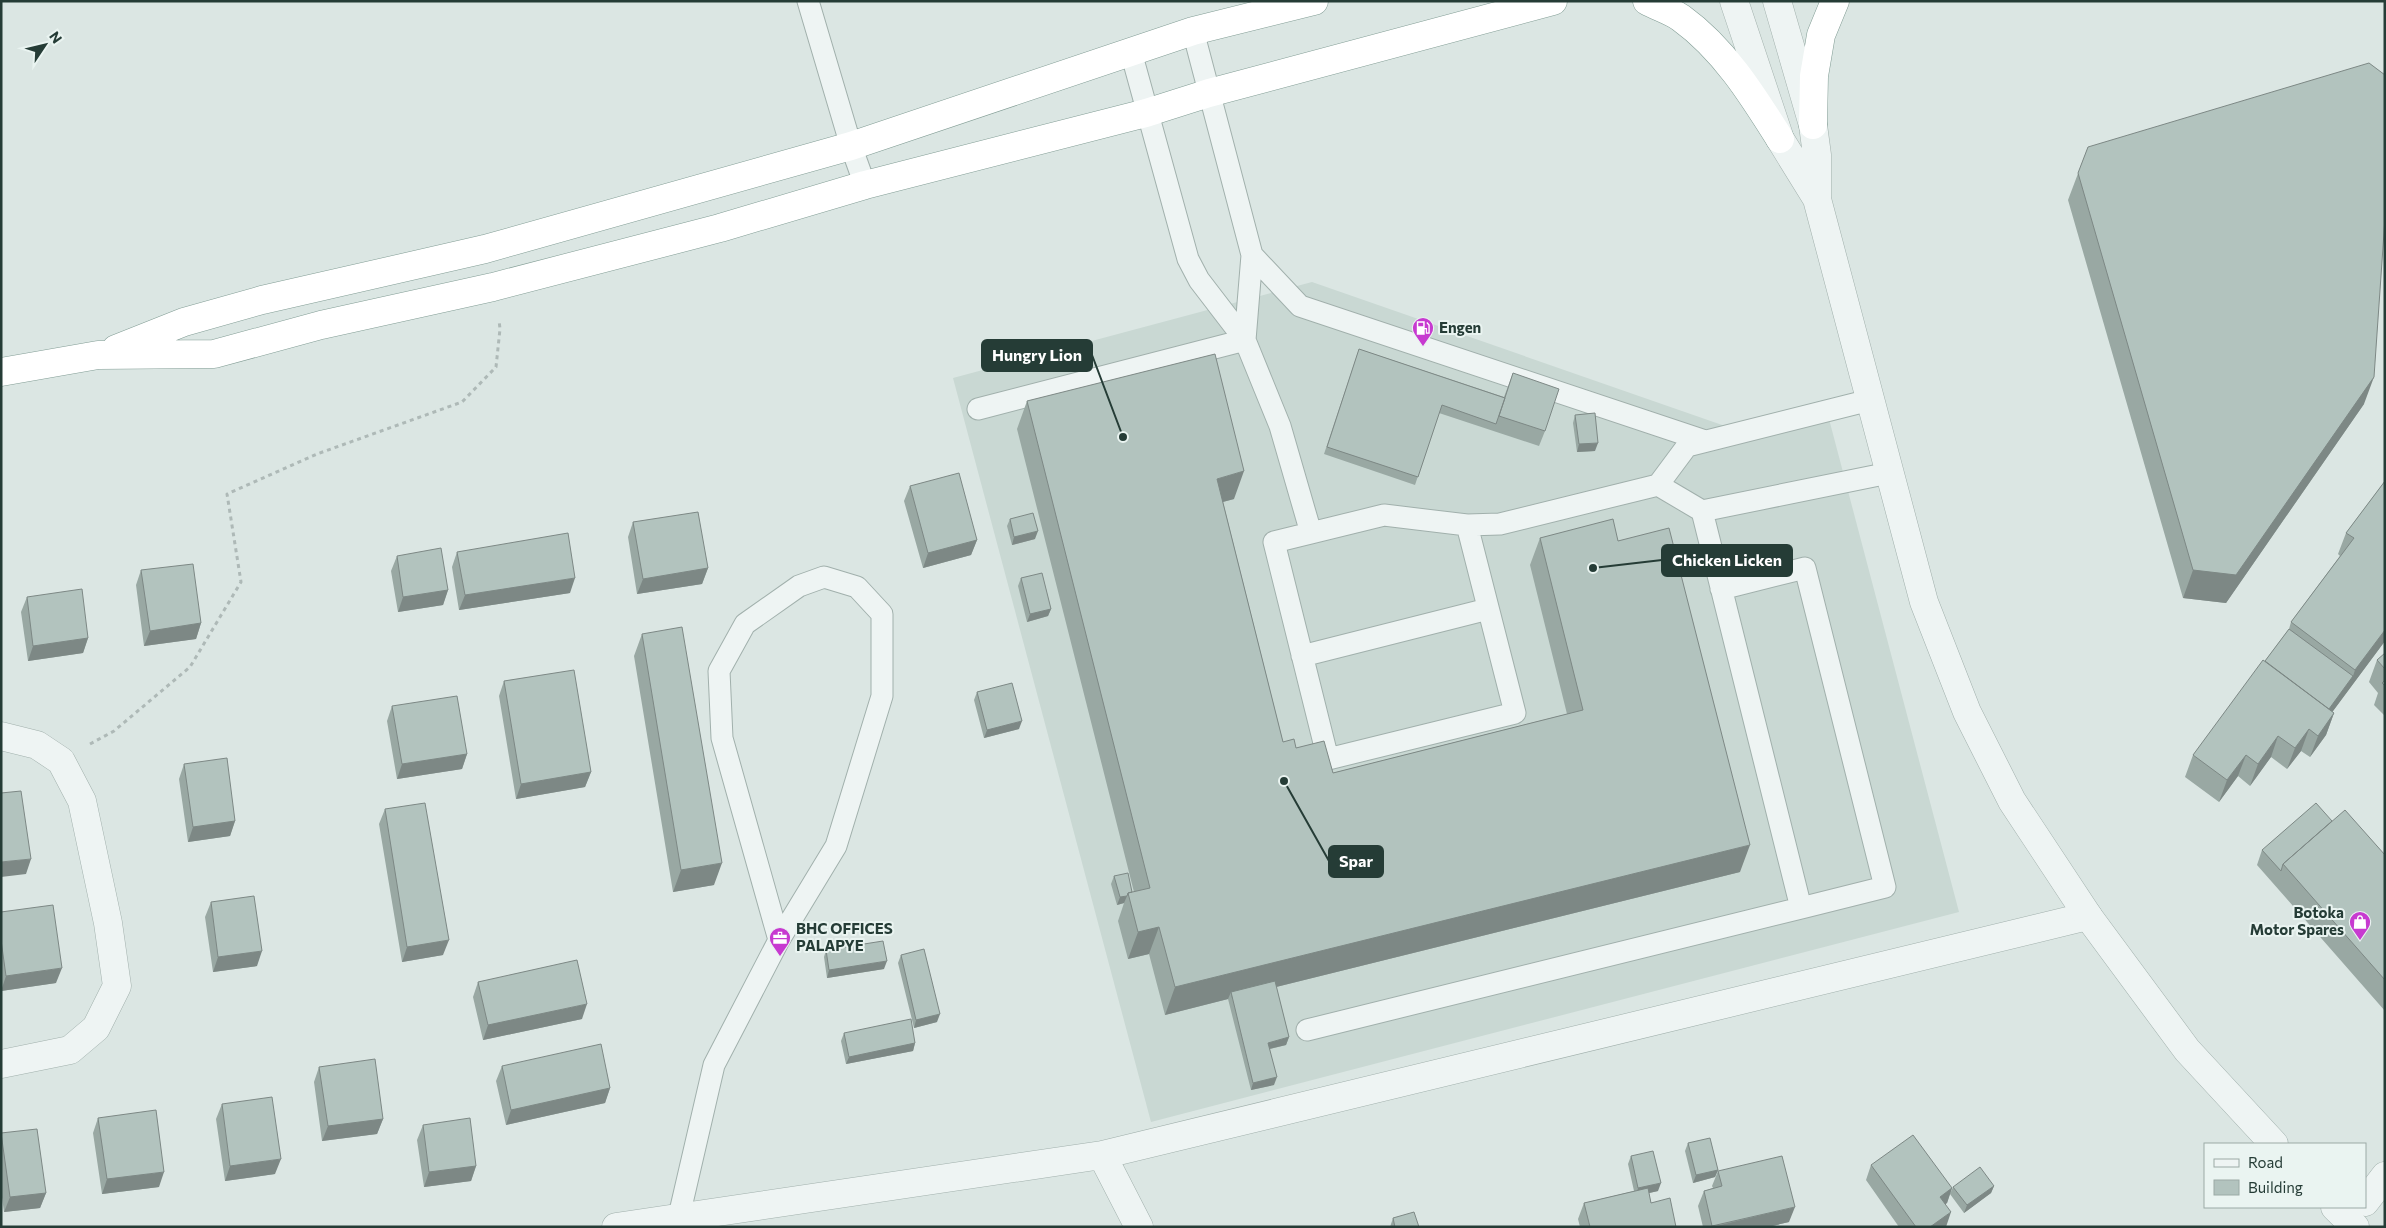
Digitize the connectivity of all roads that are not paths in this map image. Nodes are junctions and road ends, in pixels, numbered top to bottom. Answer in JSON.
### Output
{"nodes":[{"id":1,"x":808,"y":1,"type":"edge"},
{"id":2,"x":1314,"y":1,"type":"edge"},
{"id":3,"x":1554,"y":1,"type":"edge"},
{"id":4,"x":1647,"y":1,"type":"edge"},
{"id":5,"x":1734,"y":1,"type":"edge"},
{"id":6,"x":1777,"y":1,"type":"edge"},
{"id":7,"x":1834,"y":1,"type":"edge"},
{"id":8,"x":1193,"y":31,"type":"junction"},
{"id":9,"x":1131,"y":52,"type":"junction"},
{"id":10,"x":1209,"y":93,"type":"junction"},
{"id":11,"x":1146,"y":112,"type":"junction"},
{"id":12,"x":1813,"y":124,"type":"junction"},
{"id":13,"x":1780,"y":140,"type":"junction"},
{"id":14,"x":851,"y":146,"type":"junction"},
{"id":15,"x":865,"y":185,"type":"junction"},
{"id":16,"x":1817,"y":198,"type":"junction"},
{"id":17,"x":1252,"y":255,"type":"junction"},
{"id":18,"x":1245,"y":340,"type":"junction"},
{"id":19,"x":98,"y":355,"type":"junction"},
{"id":20,"x":1,"y":372,"type":"edge"},
{"id":21,"x":1870,"y":400,"type":"junction"},
{"id":22,"x":978,"y":409,"type":"dead end"},
{"id":23,"x":1705,"y":441,"type":"junction"},
{"id":24,"x":1889,"y":473,"type":"junction"},
{"id":25,"x":1658,"y":485,"type":"junction"},
{"id":26,"x":1702,"y":511,"type":"junction"},
{"id":27,"x":1467,"y":525,"type":"junction"},
{"id":28,"x":1311,"y":533,"type":"junction"},
{"id":29,"x":1721,"y":589,"type":"junction"},
{"id":30,"x":1488,"y":609,"type":"junction"},
{"id":31,"x":1302,"y":656,"type":"junction"},
{"id":32,"x":1,"y":736,"type":"edge"},
{"id":33,"x":1801,"y":908,"type":"junction"},
{"id":34,"x":2088,"y":916,"type":"junction"},
{"id":35,"x":778,"y":940,"type":"junction"},
{"id":36,"x":1307,"y":1030,"type":"dead end"},
{"id":37,"x":1,"y":1064,"type":"edge"},
{"id":38,"x":2273,"y":1143,"type":"edge"},
{"id":39,"x":1102,"y":1155,"type":"junction"},
{"id":40,"x":2385,"y":1176,"type":"edge"},
{"id":41,"x":2366,"y":1198,"type":"edge"},
{"id":42,"x":679,"y":1216,"type":"junction"},
{"id":43,"x":616,"y":1227,"type":"edge"},
{"id":44,"x":1139,"y":1227,"type":"edge"}],
"edges":[{"from":1,"to":14,"type":"lane"},
{"from":2,"to":8,"type":"highway"},
{"from":3,"to":10,"type":"highway"},
{"from":4,"to":13,"type":"highway"},
{"from":5,"to":13,"type":"street"},
{"from":6,"to":12,"type":"street"},
{"from":7,"to":12,"type":"highway"},
{"from":8,"to":9,"type":"highway"},
{"from":8,"to":10,"type":"lane"},
{"from":9,"to":11,"type":"lane"},
{"from":9,"to":14,"type":"highway"},
{"from":10,"to":11,"type":"highway"},
{"from":10,"to":17,"type":"lane"},
{"from":11,"to":15,"type":"highway"},
{"from":11,"to":18,"type":"lane"},
{"from":12,"to":16,"type":"street"},
{"from":13,"to":16,"type":"street"},
{"from":14,"to":15,"type":"lane"},
{"from":14,"to":19,"type":"highway"},
{"from":15,"to":19,"type":"highway"},
{"from":16,"to":21,"type":"street"},
{"from":17,"to":18,"type":"lane"},
{"from":17,"to":23,"type":"lane"},
{"from":18,"to":22,"type":"lane"},
{"from":18,"to":28,"type":"lane"},
{"from":19,"to":20,"type":"highway"},
{"from":21,"to":23,"type":"lane"},
{"from":21,"to":24,"type":"street"},
{"from":23,"to":25,"type":"lane"},
{"from":24,"to":26,"type":"lane"},
{"from":24,"to":34,"type":"street"},
{"from":25,"to":26,"type":"lane"},
{"from":25,"to":27,"type":"lane"},
{"from":26,"to":29,"type":"lane"},
{"from":27,"to":28,"type":"lane"},
{"from":27,"to":30,"type":"lane"},
{"from":28,"to":31,"type":"lane"},
{"from":29,"to":33,"type":"lane"},
{"from":29,"to":33,"type":"lane"},
{"from":30,"to":31,"type":"lane"},
{"from":30,"to":31,"type":"lane"},
{"from":32,"to":37,"type":"street"},
{"from":33,"to":36,"type":"lane"},
{"from":34,"to":38,"type":"street"},
{"from":34,"to":39,"type":"street"},
{"from":35,"to":35,"type":"lane"},
{"from":35,"to":42,"type":"lane"},
{"from":39,"to":42,"type":"street"},
{"from":39,"to":44,"type":"street"},
{"from":40,"to":41,"type":"street"},
{"from":42,"to":43,"type":"street"}]}
